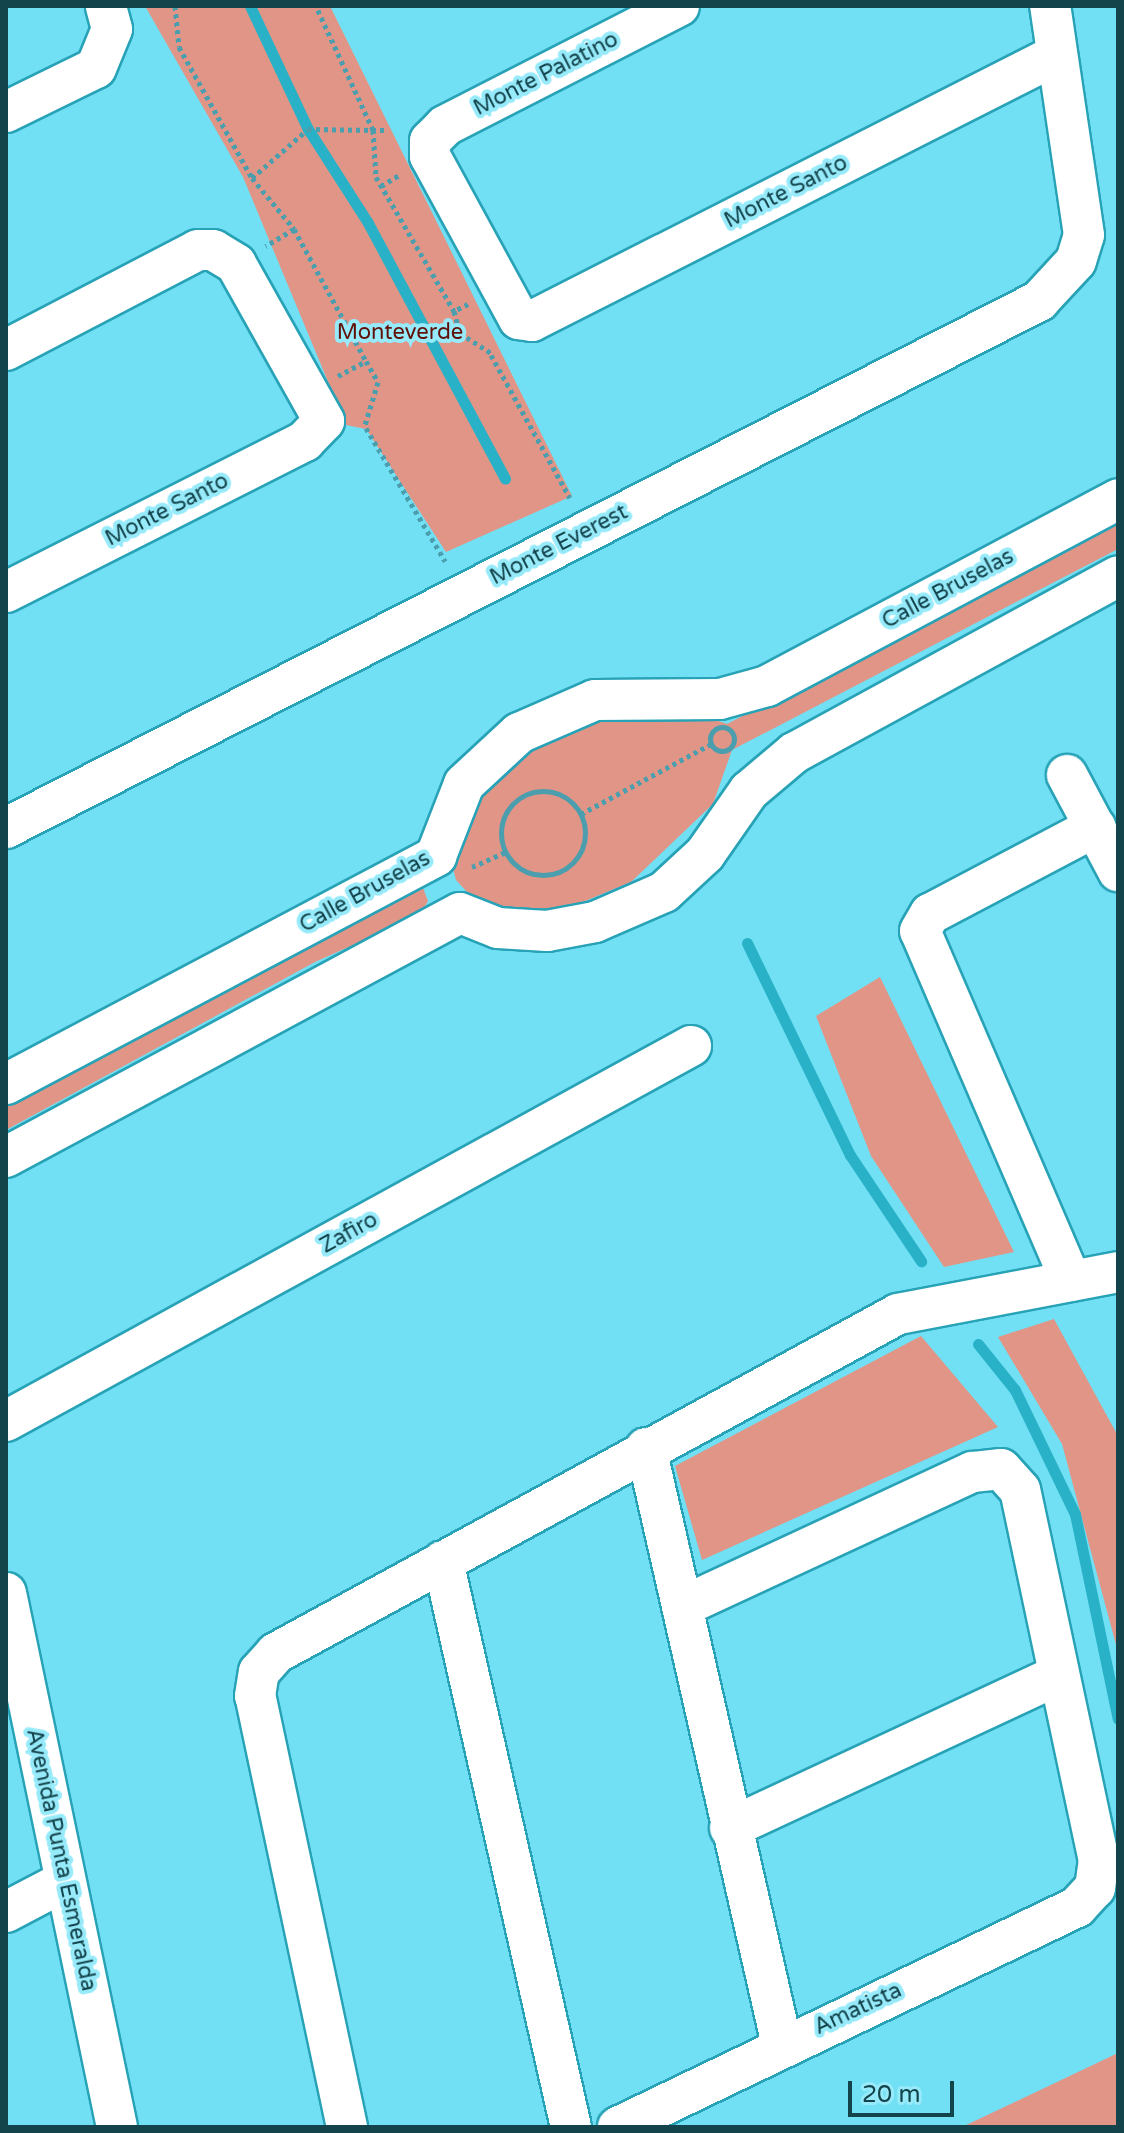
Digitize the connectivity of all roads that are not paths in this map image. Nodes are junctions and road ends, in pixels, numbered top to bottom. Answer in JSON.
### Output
{"nodes":[{"id":1,"x":106,"y":6,"type":"edge"},
{"id":2,"x":679,"y":6,"type":"edge"},
{"id":3,"x":1050,"y":6,"type":"edge"},
{"id":4,"x":1056,"y":55,"type":"junction"},
{"id":5,"x":6,"y":112,"type":"edge"},
{"id":6,"x":515,"y":316,"type":"joint"},
{"id":7,"x":6,"y":350,"type":"edge"},
{"id":8,"x":1118,"y":499,"type":"edge"},
{"id":9,"x":1118,"y":576,"type":"edge"},
{"id":10,"x":6,"y":592,"type":"edge"},
{"id":11,"x":1067,"y":775,"type":"dead end"},
{"id":12,"x":1095,"y":827,"type":"junction"},
{"id":13,"x":6,"y":828,"type":"edge"},
{"id":14,"x":436,"y":856,"type":"junction"},
{"id":15,"x":1118,"y":871,"type":"edge"},
{"id":16,"x":460,"y":913,"type":"junction"},
{"id":17,"x":691,"y":1046,"type":"dead end"},
{"id":18,"x":6,"y":1084,"type":"edge"},
{"id":19,"x":6,"y":1157,"type":"edge"},
{"id":20,"x":1118,"y":1272,"type":"edge"},
{"id":21,"x":1071,"y":1281,"type":"junction"},
{"id":22,"x":6,"y":1421,"type":"edge"},
{"id":23,"x":646,"y":1448,"type":"junction"},
{"id":24,"x":443,"y":1561,"type":"junction"},
{"id":25,"x":6,"y":1593,"type":"edge"},
{"id":26,"x":687,"y":1604,"type":"junction"},
{"id":27,"x":12,"y":1654,"type":"edge"},
{"id":28,"x":1058,"y":1675,"type":"junction"},
{"id":29,"x":730,"y":1828,"type":"junction"},
{"id":30,"x":65,"y":1881,"type":"junction"},
{"id":31,"x":6,"y":1912,"type":"edge"},
{"id":32,"x":782,"y":2045,"type":"junction"},
{"id":33,"x":104,"y":2121,"type":"edge"},
{"id":34,"x":347,"y":2127,"type":"edge"},
{"id":35,"x":571,"y":2127,"type":"edge"},
{"id":36,"x":618,"y":2127,"type":"edge"}],
"edges":[{"from":1,"to":5,"type":"street"},
{"from":2,"to":6,"type":"street","name":"Monte Palatino"},
{"from":3,"to":4,"type":"street"},
{"from":4,"to":6,"type":"street","name":"Monte Santo"},
{"from":4,"to":13,"type":"street","name":"Monte Everest"},
{"from":7,"to":10,"type":"street","name":"Monte Santo"},
{"from":8,"to":14,"type":"street","name":"Calle Bruselas"},
{"from":9,"to":16,"type":"street"},
{"from":11,"to":12,"type":"street"},
{"from":12,"to":15,"type":"street"},
{"from":12,"to":21,"type":"street"},
{"from":14,"to":16,"type":"street"},
{"from":14,"to":18,"type":"street","name":"Calle Bruselas"},
{"from":16,"to":19,"type":"street"},
{"from":17,"to":22,"type":"street","name":"Zafiro"},
{"from":20,"to":21,"type":"street"},
{"from":21,"to":23,"type":"street"},
{"from":23,"to":24,"type":"street"},
{"from":23,"to":26,"type":"street"},
{"from":24,"to":34,"type":"street"},
{"from":24,"to":35,"type":"street"},
{"from":25,"to":27,"type":"street","name":"Avenida Punta Esmeralda"},
{"from":26,"to":28,"type":"street"},
{"from":26,"to":29,"type":"street"},
{"from":27,"to":30,"type":"street","name":"Avenida Punta Esmeralda"},
{"from":28,"to":29,"type":"street"},
{"from":28,"to":32,"type":"street","name":"Amatista"},
{"from":29,"to":32,"type":"street"},
{"from":30,"to":31,"type":"street"},
{"from":30,"to":33,"type":"street","name":"Avenida Punta Esmeralda"},
{"from":32,"to":36,"type":"street","name":"Amatista"}]}
